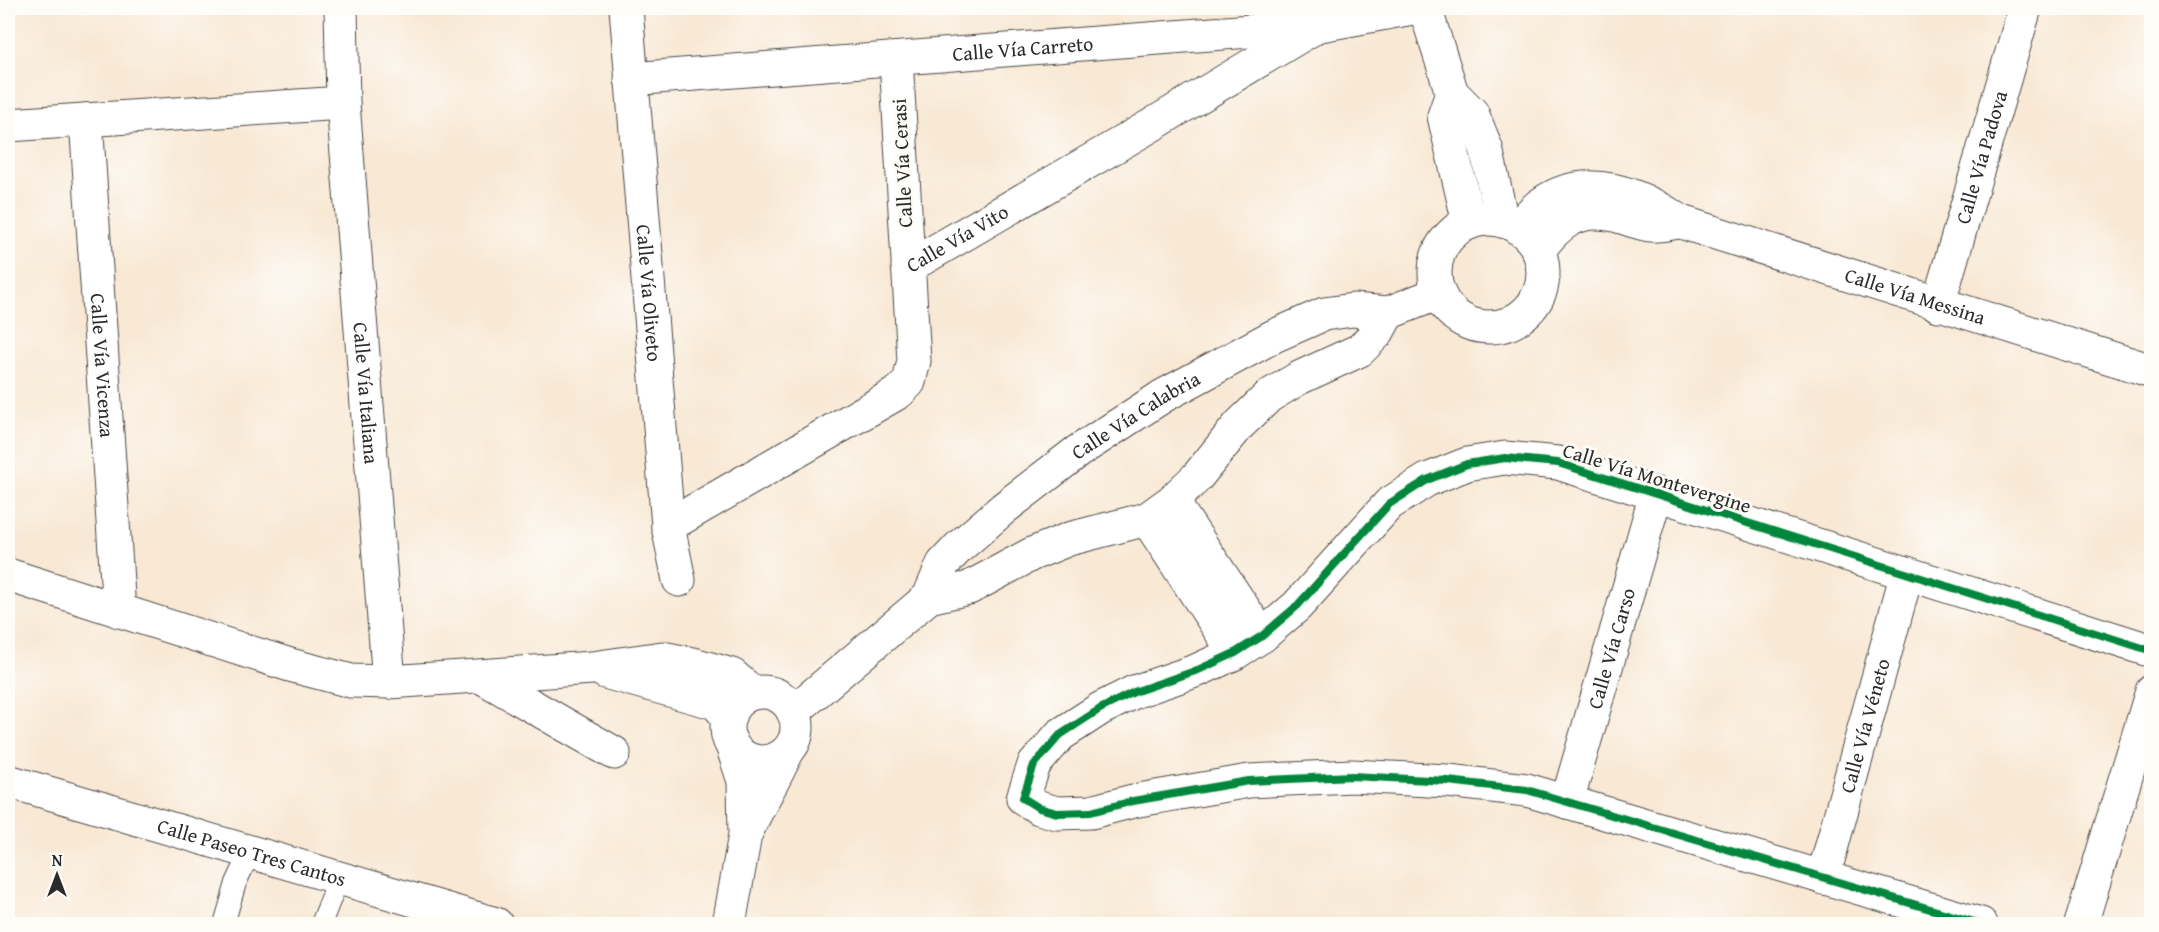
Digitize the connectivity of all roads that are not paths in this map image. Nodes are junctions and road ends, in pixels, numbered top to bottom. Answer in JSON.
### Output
{"nodes":[{"id":1,"x":341,"y":8,"type":"edge"},
{"id":2,"x":626,"y":8,"type":"edge"},
{"id":3,"x":1413,"y":8,"type":"edge"},
{"id":4,"x":1425,"y":8,"type":"edge"},
{"id":5,"x":2025,"y":8,"type":"edge"},
{"id":6,"x":1315,"y":27,"type":"junction"},
{"id":7,"x":896,"y":58,"type":"junction"},
{"id":8,"x":632,"y":79,"type":"junction"},
{"id":9,"x":1452,"y":93,"type":"junction"},
{"id":10,"x":343,"y":103,"type":"junction"},
{"id":11,"x":86,"y":120,"type":"junction"},
{"id":12,"x":8,"y":126,"type":"edge"},
{"id":13,"x":1469,"y":223,"type":"junction"},
{"id":14,"x":1520,"y":233,"type":"junction"},
{"id":15,"x":908,"y":267,"type":"junction"},
{"id":16,"x":1439,"y":293,"type":"junction"},
{"id":17,"x":1938,"y":305,"type":"junction"},
{"id":18,"x":1388,"y":313,"type":"junction"},
{"id":19,"x":1274,"y":336,"type":"junction"},
{"id":20,"x":2151,"y":371,"type":"edge"},
{"id":21,"x":1299,"y":378,"type":"junction"},
{"id":22,"x":1656,"y":494,"type":"junction"},
{"id":23,"x":1160,"y":510,"type":"junction"},
{"id":24,"x":668,"y":526,"type":"junction"},
{"id":25,"x":1907,"y":573,"type":"junction"},
{"id":26,"x":8,"y":575,"type":"edge"},
{"id":27,"x":679,"y":580,"type":"dead end"},
{"id":28,"x":929,"y":597,"type":"junction"},
{"id":29,"x":119,"y":611,"type":"junction"},
{"id":30,"x":1262,"y":636,"type":"junction"},
{"id":31,"x":2151,"y":651,"type":"edge"},
{"id":32,"x":1235,"y":653,"type":"junction"},
{"id":33,"x":592,"y":668,"type":"junction"},
{"id":34,"x":482,"y":677,"type":"junction"},
{"id":35,"x":389,"y":682,"type":"junction"},
{"id":36,"x":2151,"y":691,"type":"edge"},
{"id":37,"x":753,"y":693,"type":"junction"},
{"id":38,"x":793,"y":712,"type":"junction"},
{"id":39,"x":730,"y":730,"type":"junction"},
{"id":40,"x":787,"y":752,"type":"junction"},
{"id":41,"x":614,"y":753,"type":"dead end"},
{"id":42,"x":8,"y":781,"type":"edge"},
{"id":43,"x":1567,"y":802,"type":"junction"},
{"id":44,"x":745,"y":835,"type":"junction"},
{"id":45,"x":250,"y":852,"type":"junction"},
{"id":46,"x":339,"y":878,"type":"junction"},
{"id":47,"x":1823,"y":878,"type":"junction"},
{"id":48,"x":224,"y":924,"type":"edge"},
{"id":49,"x":321,"y":924,"type":"edge"},
{"id":50,"x":496,"y":924,"type":"edge"},
{"id":51,"x":729,"y":924,"type":"edge"},
{"id":52,"x":1982,"y":924,"type":"edge"},
{"id":53,"x":2081,"y":924,"type":"edge"}],
"edges":[{"from":1,"to":10,"type":"street","name":"Calle Vía Italiana"},
{"from":2,"to":8,"type":"street","name":"Calle Vía Oliveto"},
{"from":3,"to":6,"type":"street","name":"Calle Vía Carreto"},
{"from":4,"to":9,"type":"street"},
{"from":5,"to":17,"type":"street","name":"Calle Vía Padova"},
{"from":6,"to":7,"type":"street","name":"Calle Vía Carreto"},
{"from":6,"to":15,"type":"street","name":"Calle Vía Vito"},
{"from":7,"to":8,"type":"street","name":"Calle Vía Carreto"},
{"from":7,"to":15,"type":"street","name":"Calle Vía Cerasi"},
{"from":8,"to":24,"type":"street","name":"Calle Vía Oliveto"},
{"from":9,"to":13,"type":"street"},
{"from":9,"to":14,"type":"street"},
{"from":10,"to":11,"type":"street"},
{"from":10,"to":35,"type":"street","name":"Calle Vía Italiana"},
{"from":11,"to":12,"type":"street"},
{"from":11,"to":29,"type":"street","name":"Calle Vía Vicenza"},
{"from":13,"to":14,"type":"street"},
{"from":13,"to":16,"type":"street"},
{"from":14,"to":16,"type":"street"},
{"from":14,"to":17,"type":"street","name":"Calle Vía Messina"},
{"from":15,"to":24,"type":"street","name":"Calle Vía Vito"},
{"from":16,"to":18,"type":"street","name":"Calle Vía Calabria"},
{"from":17,"to":20,"type":"street","name":"Calle Vía Messina"},
{"from":18,"to":19,"type":"street","name":"Calle Vía Calabria"},
{"from":18,"to":21,"type":"street","name":"Calle Vía Calabria"},
{"from":19,"to":21,"type":"street"},
{"from":19,"to":28,"type":"street","name":"Calle Vía Calabria"},
{"from":21,"to":23,"type":"street","name":"Calle Vía Calabria"},
{"from":22,"to":25,"type":"street","name":"Calle Vía Montevergine"},
{"from":22,"to":30,"type":"street","name":"Calle Vía Montevergine"},
{"from":22,"to":43,"type":"street","name":"Calle Vía Carso"},
{"from":23,"to":28,"type":"street","name":"Calle Vía Calabria"},
{"from":23,"to":30,"type":"street"},
{"from":23,"to":32,"type":"street"},
{"from":24,"to":27,"type":"street","name":"Calle Vía Oliveto"},
{"from":25,"to":31,"type":"street","name":"Calle Vía Montevergine"},
{"from":25,"to":47,"type":"street","name":"Calle Vía Véneto"},
{"from":26,"to":29,"type":"street"},
{"from":28,"to":38,"type":"street","name":"Calle Vía Calabria"},
{"from":29,"to":35,"type":"street"},
{"from":30,"to":32,"type":"street","name":"Calle Vía Montevergine"},
{"from":32,"to":43,"type":"street","name":"Calle Vía Montevergine"},
{"from":33,"to":34,"type":"street"},
{"from":33,"to":37,"type":"street"},
{"from":33,"to":39,"type":"street"},
{"from":34,"to":35,"type":"street"},
{"from":34,"to":41,"type":"street"},
{"from":36,"to":53,"type":"street"},
{"from":37,"to":38,"type":"street"},
{"from":37,"to":39,"type":"street"},
{"from":38,"to":40,"type":"street"},
{"from":39,"to":40,"type":"street"},
{"from":39,"to":44,"type":"street"},
{"from":40,"to":44,"type":"street"},
{"from":42,"to":45,"type":"street","name":"Calle Paseo Tres Cantos"},
{"from":43,"to":47,"type":"street","name":"Calle Vía Montevergine"},
{"from":44,"to":51,"type":"street"},
{"from":45,"to":46,"type":"street","name":"Calle Paseo Tres Cantos"},
{"from":45,"to":48,"type":"lane"},
{"from":46,"to":49,"type":"lane"},
{"from":46,"to":50,"type":"street","name":"Calle Paseo Tres Cantos"},
{"from":47,"to":52,"type":"street","name":"Calle Vía Montevergine"}]}
